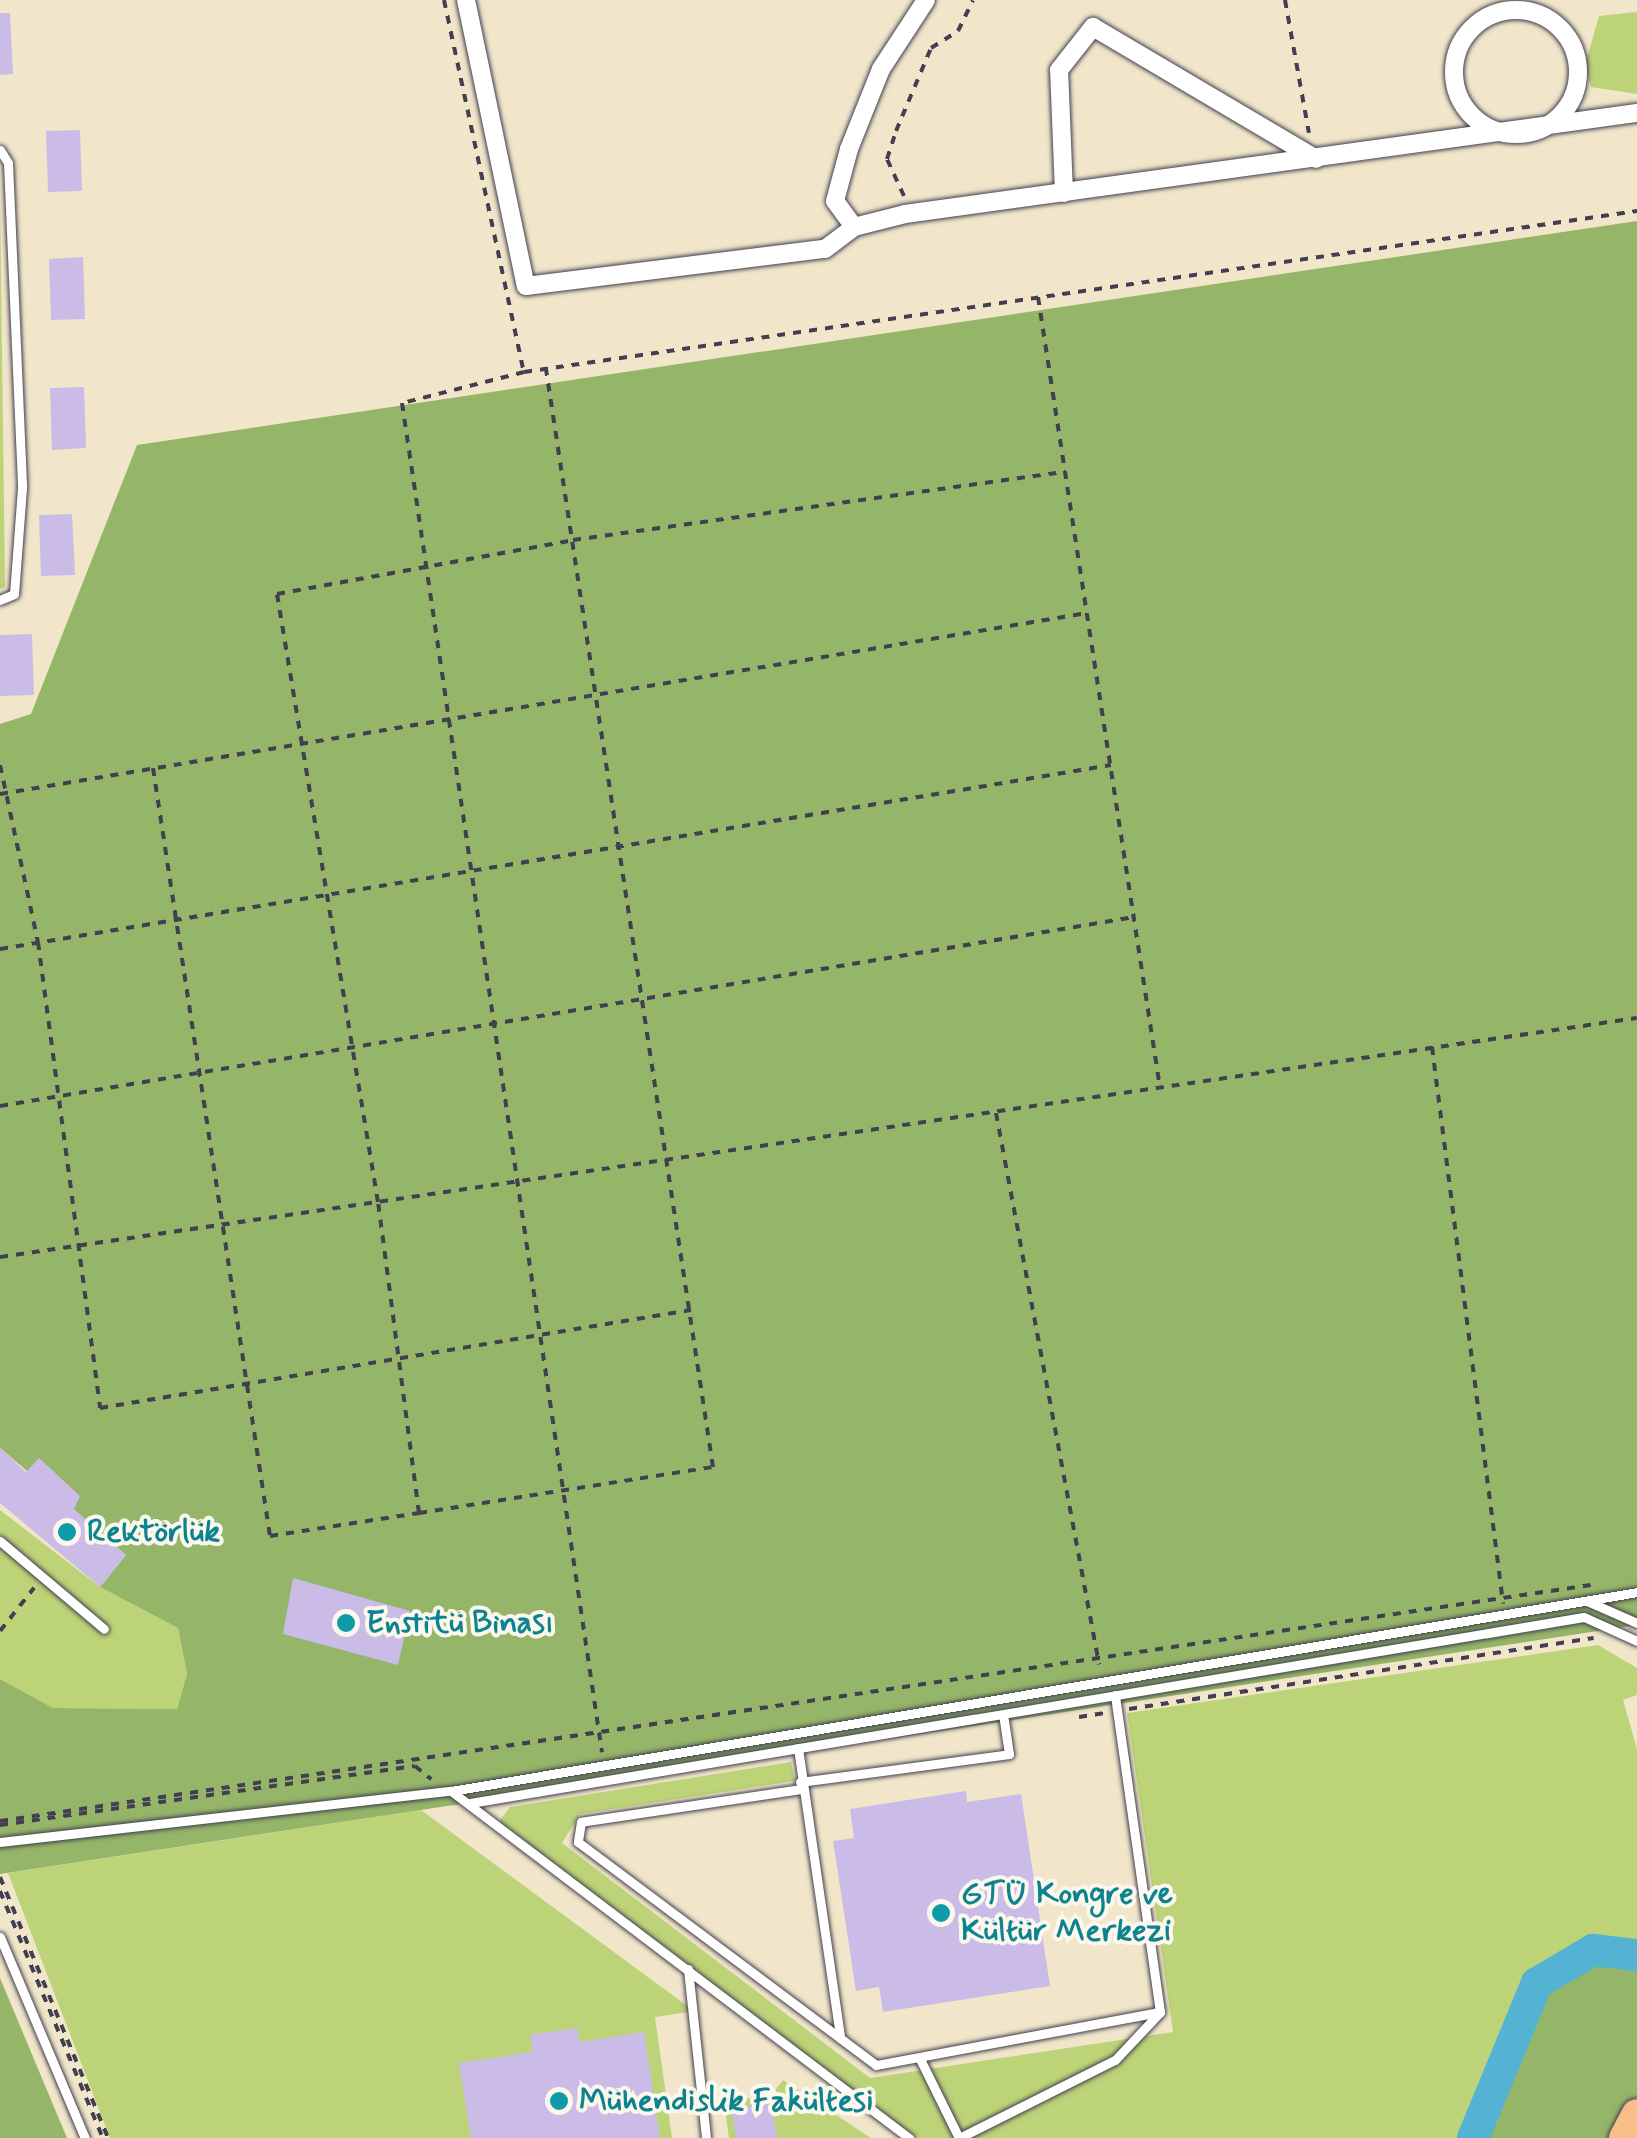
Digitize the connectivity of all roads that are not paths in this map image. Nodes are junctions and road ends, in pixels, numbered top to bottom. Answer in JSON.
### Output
{"nodes":[{"id":1,"x":466,"y":0,"type":"edge"},
{"id":2,"x":926,"y":0,"type":"edge"},
{"id":3,"x":1637,"y":114,"type":"edge"},
{"id":4,"x":1521,"y":134,"type":"junction"},
{"id":5,"x":0,"y":150,"type":"edge"},
{"id":6,"x":1316,"y":159,"type":"junction"},
{"id":7,"x":1064,"y":193,"type":"junction"},
{"id":8,"x":854,"y":227,"type":"junction"},
{"id":9,"x":0,"y":600,"type":"edge"},
{"id":10,"x":0,"y":1541,"type":"edge"},
{"id":11,"x":1637,"y":1592,"type":"edge"},
{"id":12,"x":1590,"y":1602,"type":"junction"},
{"id":13,"x":1637,"y":1623,"type":"edge"},
{"id":14,"x":104,"y":1629,"type":"dead end"},
{"id":15,"x":1637,"y":1641,"type":"edge"},
{"id":16,"x":1115,"y":1696,"type":"junction"},
{"id":17,"x":1003,"y":1714,"type":"junction"},
{"id":18,"x":798,"y":1748,"type":"junction"},
{"id":19,"x":801,"y":1785,"type":"junction"},
{"id":20,"x":448,"y":1791,"type":"junction"},
{"id":21,"x":470,"y":1803,"type":"junction"},
{"id":22,"x":0,"y":1842,"type":"edge"},
{"id":23,"x":0,"y":1937,"type":"edge"},
{"id":24,"x":688,"y":1969,"type":"junction"},
{"id":25,"x":1160,"y":2012,"type":"junction"},
{"id":26,"x":840,"y":2037,"type":"junction"},
{"id":27,"x":920,"y":2059,"type":"junction"},
{"id":28,"x":1637,"y":2114,"type":"edge"},
{"id":29,"x":86,"y":2138,"type":"edge"},
{"id":30,"x":706,"y":2138,"type":"edge"},
{"id":31,"x":910,"y":2138,"type":"edge"},
{"id":32,"x":959,"y":2138,"type":"edge"},
{"id":33,"x":1624,"y":2138,"type":"edge"}],
"edges":[{"from":1,"to":8,"type":"street"},
{"from":2,"to":8,"type":"street"},
{"from":3,"to":4,"type":"street"},
{"from":4,"to":4,"type":"street"},
{"from":4,"to":6,"type":"street"},
{"from":5,"to":9,"type":"lane"},
{"from":6,"to":7,"type":"street"},
{"from":6,"to":7,"type":"street"},
{"from":7,"to":8,"type":"street"},
{"from":10,"to":14,"type":"lane"},
{"from":11,"to":12,"type":"lane"},
{"from":12,"to":13,"type":"lane"},
{"from":12,"to":20,"type":"lane"},
{"from":15,"to":16,"type":"lane"},
{"from":16,"to":17,"type":"lane"},
{"from":16,"to":25,"type":"lane"},
{"from":17,"to":18,"type":"lane"},
{"from":17,"to":19,"type":"lane"},
{"from":18,"to":19,"type":"lane"},
{"from":18,"to":21,"type":"lane"},
{"from":19,"to":26,"type":"lane"},
{"from":19,"to":26,"type":"lane"},
{"from":20,"to":21,"type":"lane"},
{"from":20,"to":22,"type":"lane"},
{"from":21,"to":24,"type":"lane"},
{"from":23,"to":29,"type":"lane"},
{"from":24,"to":30,"type":"lane"},
{"from":24,"to":31,"type":"lane"},
{"from":25,"to":27,"type":"lane"},
{"from":25,"to":32,"type":"lane"},
{"from":26,"to":27,"type":"lane"},
{"from":27,"to":32,"type":"lane"},
{"from":28,"to":33,"type":"highway"}]}
